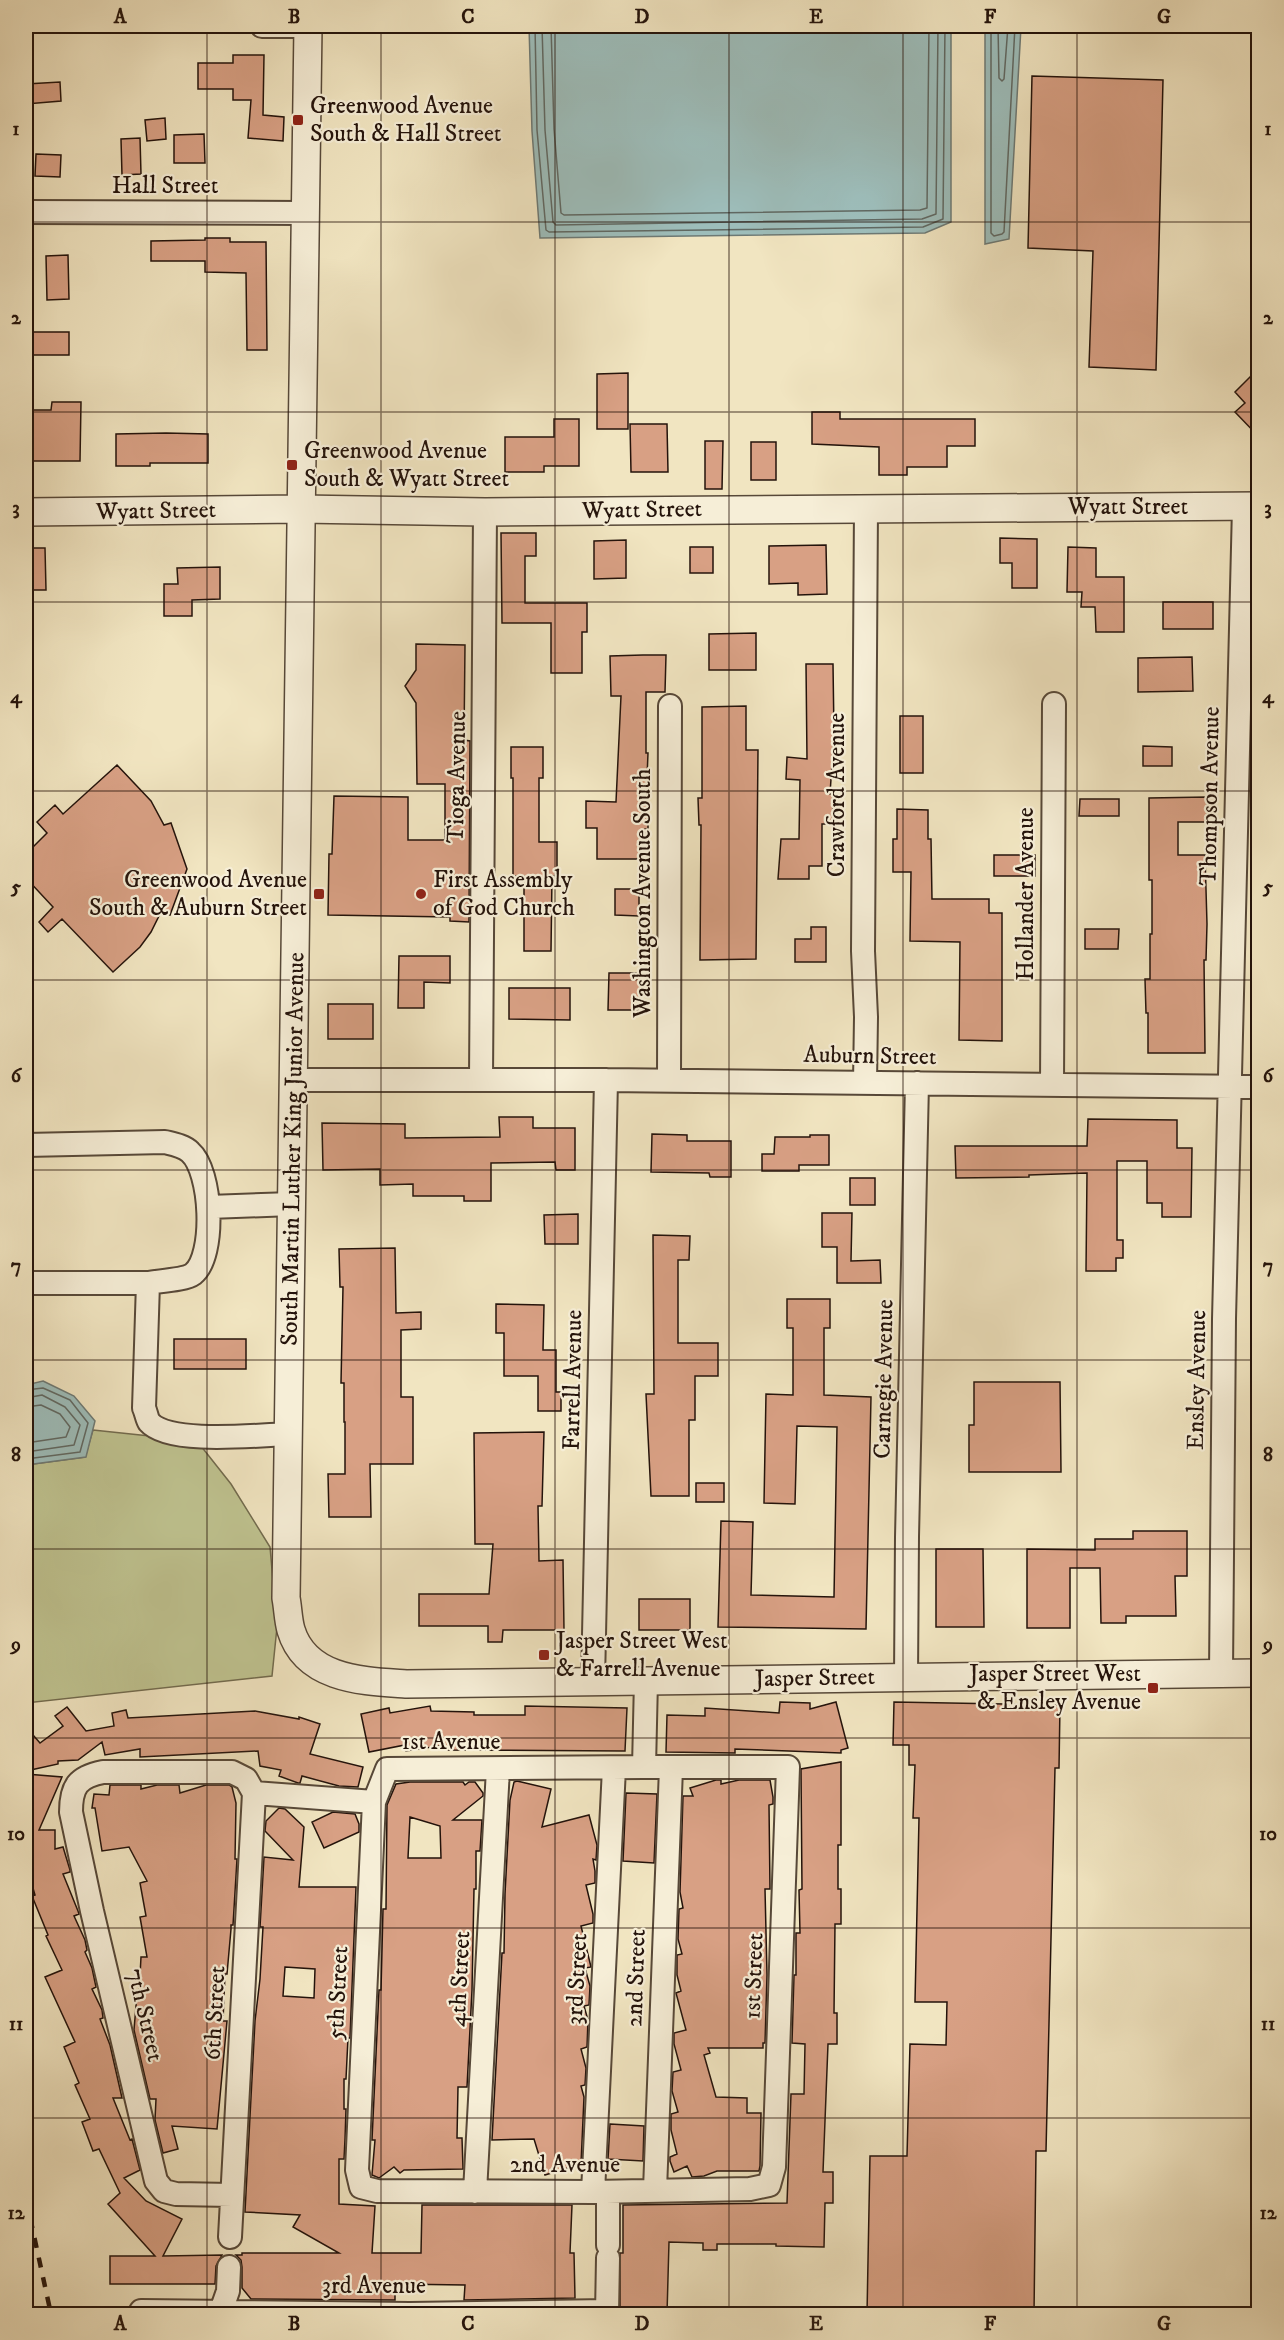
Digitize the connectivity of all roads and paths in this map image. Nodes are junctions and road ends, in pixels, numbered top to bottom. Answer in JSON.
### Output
{"nodes":[{"id":1,"x":262,"y":26,"type":"edge"},
{"id":2,"x":308,"y":26,"type":"edge"},
{"id":3,"x":26,"y":212,"type":"edge"},
{"id":4,"x":304,"y":213,"type":"junction"},
{"id":5,"x":1251,"y":507,"type":"edge"},
{"id":6,"x":866,"y":508,"type":"junction"},
{"id":7,"x":301,"y":509,"type":"junction"},
{"id":8,"x":26,"y":512,"type":"edge"},
{"id":9,"x":485,"y":512,"type":"junction"},
{"id":10,"x":1054,"y":704,"type":"dead end"},
{"id":11,"x":670,"y":706,"type":"dead end"},
{"id":12,"x":481,"y":1079,"type":"junction"},
{"id":13,"x":294,"y":1080,"type":"junction"},
{"id":14,"x":606,"y":1080,"type":"junction"},
{"id":15,"x":669,"y":1080,"type":"junction"},
{"id":16,"x":865,"y":1083,"type":"junction"},
{"id":17,"x":917,"y":1083,"type":"junction"},
{"id":18,"x":1052,"y":1085,"type":"junction"},
{"id":19,"x":1230,"y":1087,"type":"junction"},
{"id":20,"x":1258,"y":1087,"type":"edge"},
{"id":21,"x":26,"y":1145,"type":"edge"},
{"id":22,"x":292,"y":1204,"type":"junction"},
{"id":23,"x":209,"y":1207,"type":"junction"},
{"id":24,"x":26,"y":1283,"type":"edge"},
{"id":25,"x":148,"y":1283,"type":"junction"},
{"id":26,"x":289,"y":1434,"type":"junction"},
{"id":27,"x":305,"y":1656,"type":"joint"},
{"id":28,"x":1258,"y":1673,"type":"edge"},
{"id":29,"x":1221,"y":1674,"type":"junction"},
{"id":30,"x":906,"y":1677,"type":"junction"},
{"id":31,"x":646,"y":1680,"type":"junction"},
{"id":32,"x":593,"y":1681,"type":"junction"},
{"id":33,"x":644,"y":1767,"type":"junction"},
{"id":34,"x":788,"y":1767,"type":"joint"},
{"id":35,"x":614,"y":1768,"type":"junction"},
{"id":36,"x":671,"y":1768,"type":"junction"},
{"id":37,"x":498,"y":1769,"type":"junction"},
{"id":38,"x":254,"y":1793,"type":"junction"},
{"id":39,"x":374,"y":1802,"type":"junction"},
{"id":40,"x":769,"y":2185,"type":"joint"},
{"id":41,"x":361,"y":2187,"type":"joint"},
{"id":42,"x":655,"y":2190,"type":"junction"},
{"id":43,"x":476,"y":2192,"type":"junction"},
{"id":44,"x":601,"y":2192,"type":"junction"},
{"id":45,"x":232,"y":2195,"type":"junction"},
{"id":46,"x":230,"y":2237,"type":"dead end"},
{"id":47,"x":229,"y":2267,"type":"dead end"},
{"id":48,"x":141,"y":2311,"type":"dead end"},
{"id":49,"x":220,"y":2313,"type":"edge"},
{"id":50,"x":607,"y":2313,"type":"edge"},
{"id":51,"x":313,"y":2314,"type":"edge"},
{"id":52,"x":410,"y":2314,"type":"edge"},
{"id":53,"x":508,"y":2314,"type":"edge"}],
"edges":[{"from":1,"to":2,"type":"street"},
{"from":2,"to":4,"type":"street","name":"South Martin Luther King Junior Avenue"},
{"from":3,"to":4,"type":"street","name":"Hall Street"},
{"from":4,"to":7,"type":"street","name":"South Martin Luther King Junior Avenue"},
{"from":5,"to":6,"type":"street","name":"Wyatt Street"},
{"from":5,"to":19,"type":"street","name":"Thompson Avenue"},
{"from":6,"to":9,"type":"street","name":"Wyatt Street"},
{"from":6,"to":16,"type":"street","name":"Crawford Avenue"},
{"from":7,"to":8,"type":"street","name":"Wyatt Street"},
{"from":7,"to":9,"type":"street","name":"Wyatt Street"},
{"from":7,"to":13,"type":"street","name":"South Martin Luther King Junior Avenue"},
{"from":9,"to":12,"type":"street","name":"Tioga Avenue"},
{"from":10,"to":18,"type":"street","name":"Hollander Avenue"},
{"from":11,"to":15,"type":"street","name":"Washington Avenue South"},
{"from":12,"to":13,"type":"street","name":"Auburn Street"},
{"from":12,"to":14,"type":"street","name":"Auburn Street"},
{"from":13,"to":22,"type":"street","name":"South Martin Luther King Junior Avenue"},
{"from":14,"to":15,"type":"street","name":"Auburn Street"},
{"from":14,"to":32,"type":"street","name":"Farrell Avenue"},
{"from":15,"to":16,"type":"street","name":"Auburn Street"},
{"from":16,"to":17,"type":"street","name":"Auburn Street"},
{"from":17,"to":18,"type":"street","name":"Auburn Street"},
{"from":17,"to":30,"type":"street","name":"Carnegie Avenue"},
{"from":18,"to":19,"type":"street","name":"Auburn Street"},
{"from":19,"to":20,"type":"street","name":"Auburn Street"},
{"from":19,"to":29,"type":"street","name":"Ensley Avenue"},
{"from":21,"to":23,"type":"street"},
{"from":22,"to":23,"type":"street"},
{"from":22,"to":26,"type":"street","name":"South Martin Luther King Junior Avenue"},
{"from":23,"to":25,"type":"street"},
{"from":24,"to":25,"type":"street"},
{"from":25,"to":26,"type":"street"},
{"from":26,"to":27,"type":"street","name":"South Martin Luther King Junior Avenue"},
{"from":27,"to":32,"type":"street","name":"Jasper Street"},
{"from":28,"to":29,"type":"street","name":"Jasper Street"},
{"from":29,"to":30,"type":"street","name":"Jasper Street"},
{"from":30,"to":31,"type":"street","name":"Jasper Street"},
{"from":31,"to":32,"type":"street","name":"Jasper Street"},
{"from":31,"to":33,"type":"street"},
{"from":33,"to":35,"type":"street","name":"1st Avenue"},
{"from":33,"to":36,"type":"street","name":"1st Avenue"},
{"from":34,"to":36,"type":"street","name":"1st Avenue"},
{"from":34,"to":40,"type":"street","name":"1st Street"},
{"from":35,"to":37,"type":"street","name":"1st Avenue"},
{"from":35,"to":44,"type":"street","name":"3rd Street"},
{"from":36,"to":42,"type":"street","name":"2nd Street"},
{"from":37,"to":39,"type":"street","name":"1st Avenue"},
{"from":37,"to":43,"type":"street","name":"4th Street"},
{"from":38,"to":39,"type":"street"},
{"from":38,"to":45,"type":"street","name":"6th Street"},
{"from":38,"to":45,"type":"street","name":"7th Street"},
{"from":39,"to":41,"type":"street","name":"5th Street"},
{"from":40,"to":42,"type":"street","name":"2nd Avenue"},
{"from":41,"to":43,"type":"street","name":"2nd Avenue"},
{"from":42,"to":44,"type":"street","name":"2nd Avenue"},
{"from":43,"to":44,"type":"street","name":"2nd Avenue"},
{"from":44,"to":50,"type":"street"},
{"from":45,"to":46,"type":"street","name":"6th Street"},
{"from":47,"to":49,"type":"street"},
{"from":48,"to":49,"type":"street","name":"3rd Avenue"},
{"from":49,"to":51,"type":"street","name":"3rd Avenue"},
{"from":50,"to":53,"type":"street","name":"3rd Avenue"},
{"from":51,"to":52,"type":"street","name":"3rd Avenue"},
{"from":52,"to":53,"type":"street","name":"3rd Avenue"}]}
